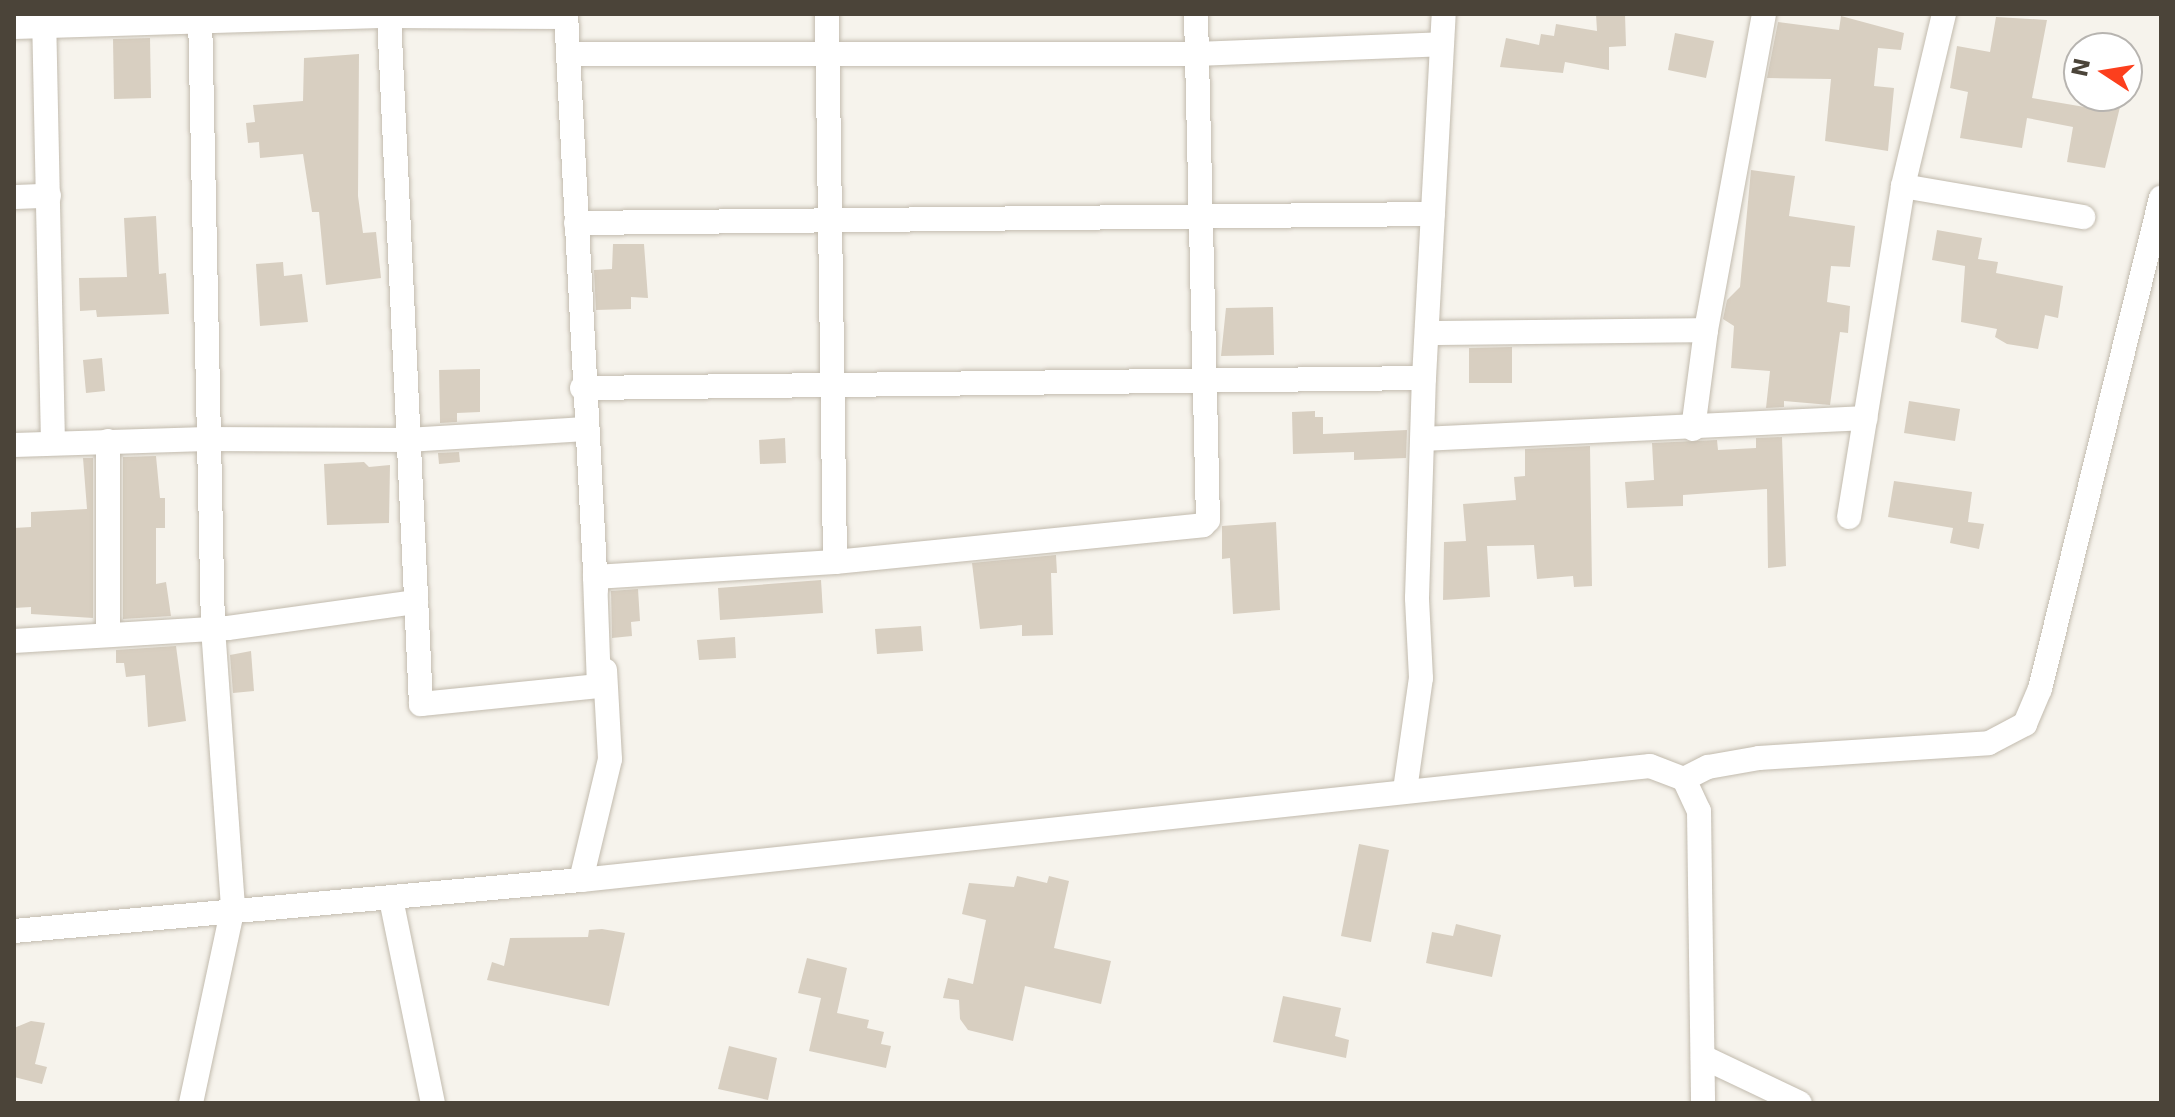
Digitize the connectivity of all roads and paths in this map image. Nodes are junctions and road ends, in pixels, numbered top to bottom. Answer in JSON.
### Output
{"nodes":[{"id":1,"x":827,"y":14,"type":"edge"},
{"id":2,"x":1196,"y":14,"type":"edge"},
{"id":3,"x":1444,"y":14,"type":"edge"},
{"id":4,"x":1764,"y":14,"type":"edge"},
{"id":5,"x":1944,"y":14,"type":"edge"},
{"id":6,"x":389,"y":16,"type":"edge"},
{"id":7,"x":566,"y":16,"type":"edge"},
{"id":8,"x":200,"y":18,"type":"edge"},
{"id":9,"x":44,"y":20,"type":"edge"},
{"id":10,"x":14,"y":27,"type":"edge"},
{"id":11,"x":1441,"y":44,"type":"junction"},
{"id":12,"x":568,"y":54,"type":"junction"},
{"id":13,"x":1196,"y":54,"type":"junction"},
{"id":14,"x":828,"y":57,"type":"junction"},
{"id":15,"x":1903,"y":186,"type":"junction"},
{"id":16,"x":49,"y":196,"type":"junction"},
{"id":17,"x":14,"y":197,"type":"edge"},
{"id":18,"x":2161,"y":198,"type":"edge"},
{"id":19,"x":1433,"y":214,"type":"junction"},
{"id":20,"x":1199,"y":217,"type":"junction"},
{"id":21,"x":2083,"y":217,"type":"dead end"},
{"id":22,"x":832,"y":218,"type":"junction"},
{"id":23,"x":576,"y":223,"type":"junction"},
{"id":24,"x":1706,"y":330,"type":"junction"},
{"id":25,"x":1427,"y":333,"type":"junction"},
{"id":26,"x":1424,"y":378,"type":"junction"},
{"id":27,"x":1203,"y":383,"type":"junction"},
{"id":28,"x":834,"y":384,"type":"junction"},
{"id":29,"x":582,"y":388,"type":"junction"},
{"id":30,"x":1866,"y":418,"type":"junction"},
{"id":31,"x":586,"y":429,"type":"junction"},
{"id":32,"x":1693,"y":429,"type":"junction"},
{"id":33,"x":207,"y":439,"type":"junction"},
{"id":34,"x":1423,"y":439,"type":"junction"},
{"id":35,"x":407,"y":440,"type":"junction"},
{"id":36,"x":108,"y":441,"type":"junction"},
{"id":37,"x":53,"y":443,"type":"junction"},
{"id":38,"x":14,"y":445,"type":"edge"},
{"id":39,"x":1849,"y":517,"type":"dead end"},
{"id":40,"x":835,"y":562,"type":"junction"},
{"id":41,"x":595,"y":577,"type":"junction"},
{"id":42,"x":416,"y":602,"type":"junction"},
{"id":43,"x":213,"y":629,"type":"junction"},
{"id":44,"x":108,"y":635,"type":"junction"},
{"id":45,"x":14,"y":641,"type":"edge"},
{"id":46,"x":1684,"y":779,"type":"junction"},
{"id":47,"x":1405,"y":790,"type":"junction"},
{"id":48,"x":581,"y":880,"type":"junction"},
{"id":49,"x":391,"y":899,"type":"junction"},
{"id":50,"x":233,"y":907,"type":"junction"},
{"id":51,"x":14,"y":931,"type":"edge"},
{"id":52,"x":1703,"y":1057,"type":"junction"},
{"id":53,"x":191,"y":1103,"type":"edge"},
{"id":54,"x":433,"y":1103,"type":"edge"},
{"id":55,"x":1703,"y":1103,"type":"edge"},
{"id":56,"x":1800,"y":1103,"type":"edge"}],
"edges":[{"from":1,"to":14,"type":"street"},
{"from":2,"to":13,"type":"street"},
{"from":3,"to":11,"type":"street"},
{"from":4,"to":24,"type":"street"},
{"from":5,"to":15,"type":"street"},
{"from":6,"to":7,"type":"street"},
{"from":6,"to":8,"type":"street"},
{"from":6,"to":35,"type":"street"},
{"from":7,"to":12,"type":"street"},
{"from":8,"to":9,"type":"street"},
{"from":8,"to":33,"type":"street"},
{"from":9,"to":10,"type":"street"},
{"from":9,"to":16,"type":"street"},
{"from":11,"to":13,"type":"street"},
{"from":11,"to":19,"type":"street"},
{"from":12,"to":14,"type":"street"},
{"from":12,"to":23,"type":"street"},
{"from":13,"to":14,"type":"street"},
{"from":13,"to":20,"type":"street"},
{"from":14,"to":22,"type":"street"},
{"from":15,"to":21,"type":"street"},
{"from":15,"to":30,"type":"street"},
{"from":16,"to":17,"type":"street"},
{"from":16,"to":37,"type":"street"},
{"from":18,"to":46,"type":"street"},
{"from":19,"to":20,"type":"street"},
{"from":19,"to":25,"type":"street"},
{"from":20,"to":22,"type":"street"},
{"from":20,"to":27,"type":"street"},
{"from":22,"to":23,"type":"street"},
{"from":22,"to":28,"type":"street"},
{"from":23,"to":29,"type":"street"},
{"from":24,"to":25,"type":"street"},
{"from":24,"to":32,"type":"street"},
{"from":25,"to":26,"type":"street"},
{"from":26,"to":27,"type":"street"},
{"from":26,"to":34,"type":"street"},
{"from":27,"to":28,"type":"street"},
{"from":27,"to":40,"type":"street"},
{"from":28,"to":29,"type":"street"},
{"from":28,"to":40,"type":"street"},
{"from":29,"to":31,"type":"street"},
{"from":30,"to":32,"type":"street"},
{"from":30,"to":39,"type":"street"},
{"from":31,"to":35,"type":"street"},
{"from":31,"to":41,"type":"street"},
{"from":32,"to":34,"type":"street"},
{"from":33,"to":35,"type":"street"},
{"from":33,"to":36,"type":"street"},
{"from":33,"to":43,"type":"street"},
{"from":34,"to":47,"type":"street"},
{"from":35,"to":42,"type":"street"},
{"from":36,"to":37,"type":"street"},
{"from":36,"to":44,"type":"street"},
{"from":37,"to":38,"type":"street"},
{"from":40,"to":41,"type":"street"},
{"from":41,"to":42,"type":"street"},
{"from":41,"to":48,"type":"street"},
{"from":42,"to":43,"type":"street"},
{"from":43,"to":44,"type":"street"},
{"from":43,"to":50,"type":"street"},
{"from":44,"to":45,"type":"street"},
{"from":46,"to":47,"type":"street"},
{"from":46,"to":52,"type":"street"},
{"from":47,"to":48,"type":"street"},
{"from":48,"to":49,"type":"street"},
{"from":49,"to":50,"type":"street"},
{"from":49,"to":54,"type":"street"},
{"from":50,"to":51,"type":"street"},
{"from":50,"to":53,"type":"street"},
{"from":52,"to":55,"type":"street"},
{"from":52,"to":56,"type":"street"}]}
